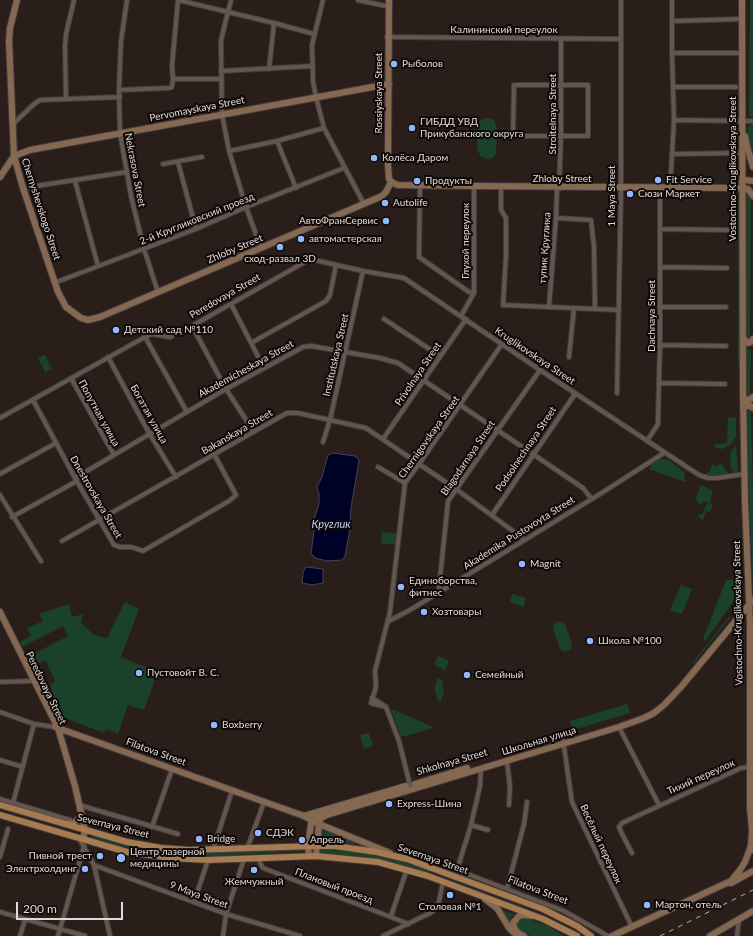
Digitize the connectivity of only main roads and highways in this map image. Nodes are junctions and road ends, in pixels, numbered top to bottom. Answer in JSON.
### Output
{"nodes":[{"id":1,"x":17,"y":0,"type":"edge"},
{"id":2,"x":742,"y":0,"type":"edge"},
{"id":3,"x":746,"y":0,"type":"edge"},
{"id":4,"x":387,"y":2,"type":"edge"},
{"id":5,"x":388,"y":86,"type":"junction"},
{"id":6,"x":744,"y":121,"type":"junction"},
{"id":7,"x":14,"y":156,"type":"junction"},
{"id":8,"x":753,"y":167,"type":"edge"},
{"id":9,"x":0,"y":176,"type":"edge"},
{"id":10,"x":753,"y":181,"type":"edge"},
{"id":11,"x":393,"y":184,"type":"junction"},
{"id":12,"x":742,"y":185,"type":"junction"},
{"id":13,"x":670,"y":188,"type":"junction"},
{"id":14,"x":752,"y":195,"type":"edge"},
{"id":15,"x":742,"y":196,"type":"junction"},
{"id":16,"x":81,"y":318,"type":"joint"},
{"id":17,"x":743,"y":338,"type":"junction"},
{"id":18,"x":753,"y":339,"type":"edge"},
{"id":19,"x":753,"y":349,"type":"edge"},
{"id":20,"x":743,"y":350,"type":"junction"},
{"id":21,"x":743,"y":396,"type":"junction"},
{"id":22,"x":753,"y":397,"type":"edge"},
{"id":23,"x":743,"y":408,"type":"junction"},
{"id":24,"x":753,"y":408,"type":"edge"},
{"id":25,"x":750,"y":601,"type":"edge"},
{"id":26,"x":0,"y":612,"type":"edge"},
{"id":27,"x":738,"y":618,"type":"junction"},
{"id":28,"x":1,"y":620,"type":"edge"},
{"id":29,"x":750,"y":624,"type":"junction"},
{"id":30,"x":57,"y":730,"type":"junction"},
{"id":31,"x":68,"y":734,"type":"junction"},
{"id":32,"x":62,"y":739,"type":"junction"},
{"id":33,"x":563,"y":742,"type":"junction"},
{"id":34,"x":410,"y":787,"type":"junction"},
{"id":35,"x":0,"y":805,"type":"edge"},
{"id":36,"x":322,"y":812,"type":"junction"},
{"id":37,"x":0,"y":814,"type":"edge"},
{"id":38,"x":304,"y":816,"type":"junction"},
{"id":39,"x":80,"y":817,"type":"junction"},
{"id":40,"x":68,"y":822,"type":"junction"},
{"id":41,"x":312,"y":823,"type":"junction"},
{"id":42,"x":319,"y":826,"type":"junction"},
{"id":43,"x":752,"y":827,"type":"edge"},
{"id":44,"x":83,"y":830,"type":"junction"},
{"id":45,"x":82,"y":841,"type":"junction"},
{"id":46,"x":308,"y":846,"type":"junction"},
{"id":47,"x":316,"y":846,"type":"junction"},
{"id":48,"x":752,"y":849,"type":"edge"},
{"id":49,"x":312,"y":856,"type":"junction"},
{"id":50,"x":406,"y":859,"type":"junction"},
{"id":51,"x":753,"y":871,"type":"edge"},
{"id":52,"x":482,"y":897,"type":"junction"},
{"id":53,"x":753,"y":911,"type":"edge"},
{"id":54,"x":536,"y":916,"type":"junction"},
{"id":55,"x":521,"y":936,"type":"edge"},
{"id":56,"x":577,"y":936,"type":"edge"},
{"id":57,"x":591,"y":936,"type":"edge"},
{"id":58,"x":612,"y":936,"type":"edge"},
{"id":59,"x":619,"y":936,"type":"edge"},
{"id":60,"x":710,"y":936,"type":"edge"}],
"edges":[{"from":1,"to":7,"type":"main road","name":"Chernyshevskogo Street"},
{"from":2,"to":6,"type":"main road","name":"Vostochno-Kruglikovskaya Street"},
{"from":3,"to":6,"type":"main road"},
{"from":4,"to":5,"type":"main road","name":"Rossiyskaya Street"},
{"from":5,"to":7,"type":"main road","name":"Pervomayskaya Street"},
{"from":5,"to":11,"type":"main road","name":"Rossiyskaya Street"},
{"from":6,"to":8,"type":"main road","name":"Vostochno-Kruglikovskaya Street"},
{"from":6,"to":12,"type":"main road","name":"Vostochno-Kruglikovskaya Street"},
{"from":7,"to":9,"type":"main road"},
{"from":7,"to":16,"type":"main road","name":"Chernyshevskogo Street"},
{"from":10,"to":12,"type":"main road"},
{"from":11,"to":13,"type":"main road","name":"Zhloby Street"},
{"from":11,"to":16,"type":"main road","name":"Zhloby Street"},
{"from":12,"to":13,"type":"main road","name":"Zhloby Street"},
{"from":12,"to":14,"type":"main road","name":"Zhloby Street"},
{"from":12,"to":15,"type":"main road","name":"Vostochno-Kruglikovskaya Street"},
{"from":13,"to":15,"type":"main road","name":"Zhloby Street"},
{"from":15,"to":17,"type":"main road","name":"Vostochno-Kruglikovskaya Street"},
{"from":17,"to":18,"type":"main road"},
{"from":17,"to":20,"type":"main road","name":"Vostochno-Kruglikovskaya Street"},
{"from":19,"to":20,"type":"main road"},
{"from":20,"to":21,"type":"main road","name":"Vostochno-Kruglikovskaya Street"},
{"from":21,"to":22,"type":"main road"},
{"from":21,"to":23,"type":"main road","name":"Vostochno-Kruglikovskaya Street"},
{"from":23,"to":24,"type":"main road"},
{"from":23,"to":25,"type":"main road","name":"Vostochno-Kruglikovskaya Street"},
{"from":25,"to":27,"type":"main road","name":"Школьная улица"},
{"from":25,"to":29,"type":"main road","name":"Vostochno-Kruglikovskaya Street"},
{"from":25,"to":33,"type":"main road","name":"Shkolnaya Street"},
{"from":26,"to":30,"type":"main road"},
{"from":27,"to":29,"type":"main road"},
{"from":27,"to":33,"type":"main road","name":"Школьная улица"},
{"from":28,"to":30,"type":"main road","name":"Peredovaya Street"},
{"from":29,"to":43,"type":"main road","name":"Vostochno-Kruglikovskaya Street"},
{"from":30,"to":31,"type":"main road"},
{"from":30,"to":32,"type":"main road","name":"Peredovaya Street"},
{"from":30,"to":38,"type":"main road","name":"Filatova Street"},
{"from":30,"to":39,"type":"main road","name":"Peredovaya Street"},
{"from":31,"to":32,"type":"main road","name":"Peredovaya Street"},
{"from":31,"to":41,"type":"main road"},
{"from":32,"to":44,"type":"main road","name":"Peredovaya Street"},
{"from":33,"to":34,"type":"main road","name":"Shkolnaya Street"},
{"from":33,"to":34,"type":"main road","name":"Школьная улица"},
{"from":34,"to":36,"type":"main road","name":"Shkolnaya Street"},
{"from":34,"to":42,"type":"main road","name":"Школьная улица"},
{"from":35,"to":40,"type":"main road","name":"Severnaya Street"},
{"from":36,"to":38,"type":"main road","name":"Shkolnaya Street"},
{"from":36,"to":41,"type":"main road","name":"Shkolnaya Street"},
{"from":37,"to":45,"type":"main road","name":"Severnaya Street"},
{"from":38,"to":41,"type":"main road","name":"Filatova Street"},
{"from":39,"to":40,"type":"main road"},
{"from":39,"to":44,"type":"main road","name":"Peredovaya Street"},
{"from":40,"to":44,"type":"main road","name":"Severnaya Street"},
{"from":41,"to":42,"type":"main road"},
{"from":41,"to":46,"type":"main road"},
{"from":42,"to":47,"type":"main road"},
{"from":42,"to":50,"type":"main road"},
{"from":43,"to":48,"type":"main road","name":"Vostochno-Kruglikovskaya Street"},
{"from":44,"to":45,"type":"main road","name":"Peredovaya Street"},
{"from":44,"to":46,"type":"main road","name":"Severnaya Street"},
{"from":45,"to":49,"type":"main road","name":"Severnaya Street"},
{"from":46,"to":47,"type":"main road","name":"Severnaya Street"},
{"from":46,"to":49,"type":"main road"},
{"from":47,"to":49,"type":"main road"},
{"from":47,"to":50,"type":"main road","name":"Severnaya Street"},
{"from":48,"to":58,"type":"main road","name":"Vostochno-Kruglikovskaya Street"},
{"from":49,"to":52,"type":"main road","name":"Severnaya Street"},
{"from":50,"to":57,"type":"main road","name":"Severnaya Street"},
{"from":51,"to":59,"type":"main road"},
{"from":52,"to":54,"type":"main road","name":"Severnaya Street"},
{"from":52,"to":55,"type":"main road"},
{"from":53,"to":60,"type":"main road"},
{"from":54,"to":55,"type":"main road"},
{"from":54,"to":56,"type":"main road","name":"Severnaya Street"}]}
